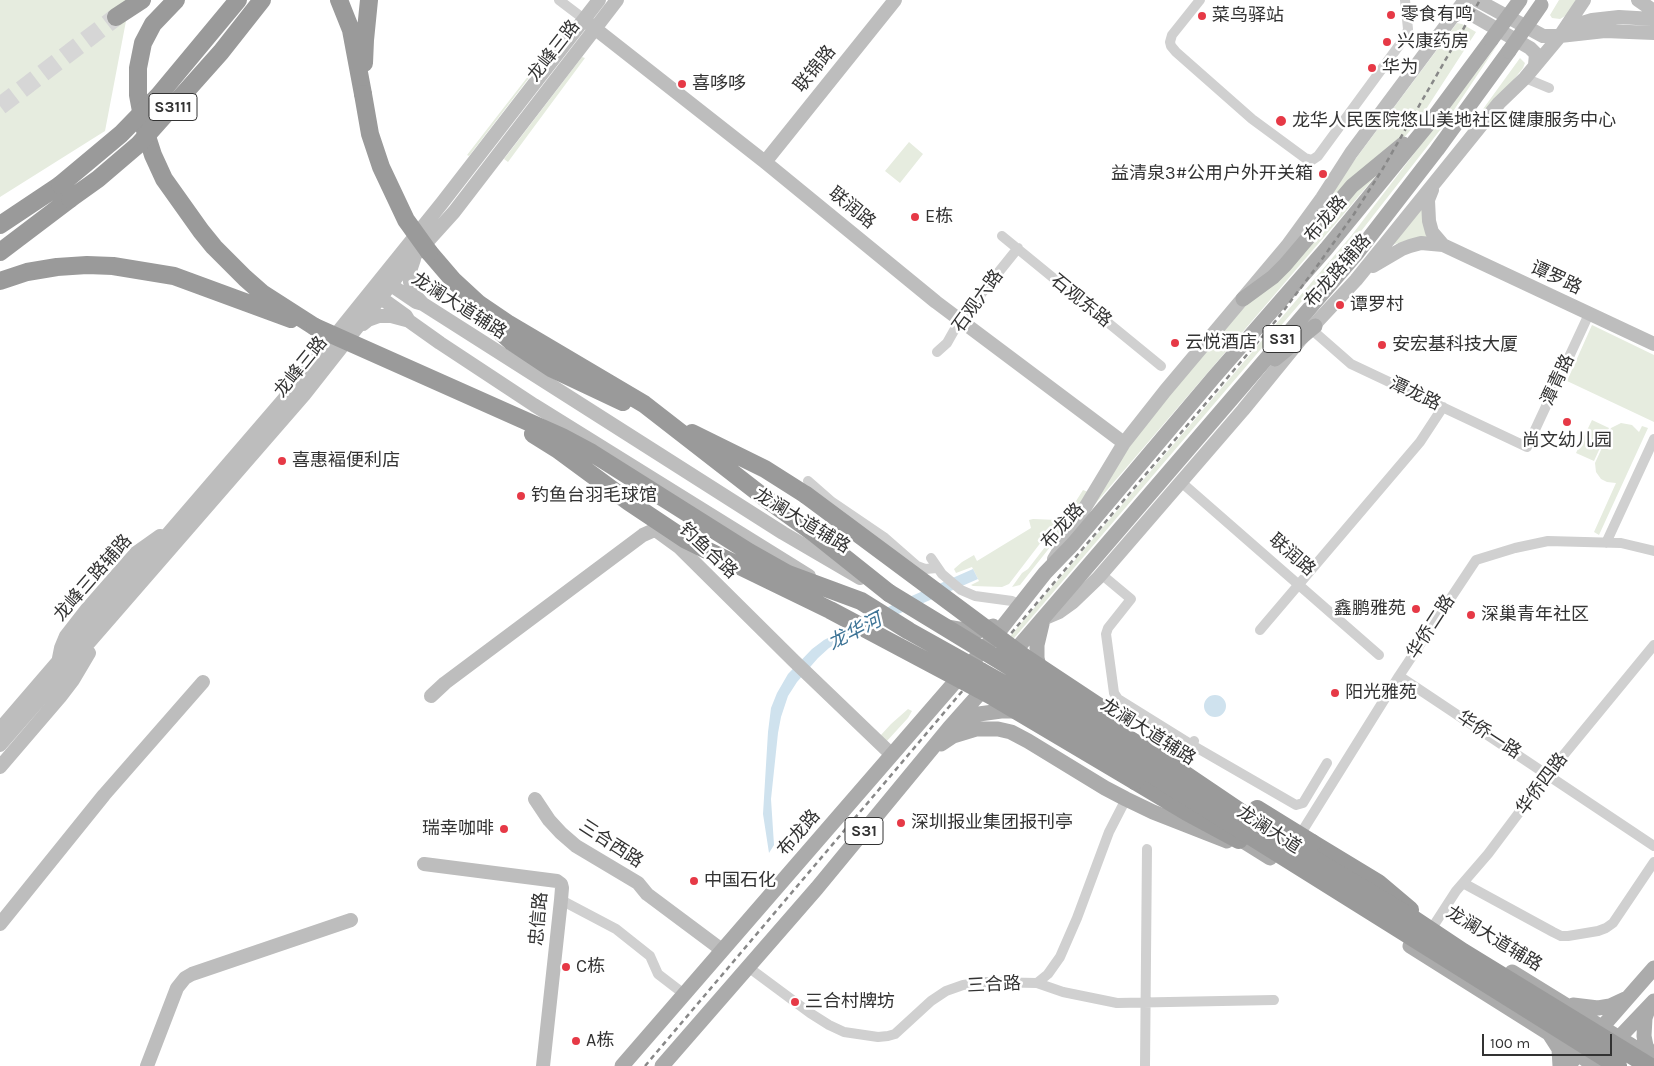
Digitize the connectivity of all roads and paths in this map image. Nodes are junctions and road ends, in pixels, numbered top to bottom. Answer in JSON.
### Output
{"nodes":[{"id":1,"x":142,"y":0,"type":"edge"},
{"id":2,"x":176,"y":0,"type":"edge"},
{"id":3,"x":238,"y":0,"type":"edge"},
{"id":4,"x":262,"y":0,"type":"edge"},
{"id":5,"x":339,"y":0,"type":"edge"},
{"id":6,"x":369,"y":0,"type":"edge"},
{"id":7,"x":560,"y":0,"type":"edge"},
{"id":8,"x":600,"y":0,"type":"edge"},
{"id":9,"x":617,"y":0,"type":"edge"},
{"id":10,"x":895,"y":0,"type":"edge"},
{"id":11,"x":1200,"y":0,"type":"edge"},
{"id":12,"x":1405,"y":0,"type":"edge"},
{"id":13,"x":1465,"y":0,"type":"edge"},
{"id":14,"x":1477,"y":0,"type":"edge"},
{"id":15,"x":1520,"y":0,"type":"edge"},
{"id":16,"x":1584,"y":0,"type":"edge"},
{"id":17,"x":1638,"y":0,"type":"edge"},
{"id":18,"x":1543,"y":2,"type":"edge"},
{"id":19,"x":1654,"y":11,"type":"edge"},
{"id":20,"x":1454,"y":16,"type":"junction"},
{"id":21,"x":116,"y":17,"type":"tunnel mouth"},
{"id":22,"x":1654,"y":19,"type":"edge"},
{"id":23,"x":584,"y":20,"type":"junction"},
{"id":24,"x":596,"y":29,"type":"junction"},
{"id":25,"x":1654,"y":33,"type":"edge"},
{"id":26,"x":1560,"y":36,"type":"junction"},
{"id":27,"x":1535,"y":65,"type":"junction"},
{"id":28,"x":1525,"y":78,"type":"junction"},
{"id":29,"x":1549,"y":88,"type":"dead end"},
{"id":30,"x":363,"y":94,"type":"junction"},
{"id":31,"x":1431,"y":120,"type":"junction"},
{"id":32,"x":765,"y":162,"type":"junction"},
{"id":33,"x":1435,"y":183,"type":"junction"},
{"id":34,"x":0,"y":225,"type":"edge"},
{"id":35,"x":1002,"y":236,"type":"dead end"},
{"id":36,"x":1443,"y":245,"type":"junction"},
{"id":37,"x":1018,"y":248,"type":"junction"},
{"id":38,"x":0,"y":252,"type":"edge"},
{"id":39,"x":422,"y":254,"type":"junction"},
{"id":40,"x":1356,"y":280,"type":"junction"},
{"id":41,"x":0,"y":281,"type":"edge"},
{"id":42,"x":391,"y":286,"type":"junction"},
{"id":43,"x":379,"y":292,"type":"junction"},
{"id":44,"x":1243,"y":299,"type":"junction"},
{"id":45,"x":423,"y":304,"type":"junction"},
{"id":46,"x":1589,"y":314,"type":"junction"},
{"id":47,"x":960,"y":320,"type":"junction"},
{"id":48,"x":409,"y":321,"type":"junction"},
{"id":49,"x":315,"y":327,"type":"junction"},
{"id":50,"x":1313,"y":328,"type":"junction"},
{"id":51,"x":356,"y":330,"type":"junction"},
{"id":52,"x":1654,"y":344,"type":"edge"},
{"id":53,"x":937,"y":352,"type":"dead end"},
{"id":54,"x":1161,"y":366,"type":"dead end"},
{"id":55,"x":1242,"y":386,"type":"junction"},
{"id":56,"x":482,"y":401,"type":"junction"},
{"id":57,"x":1443,"y":407,"type":"junction"},
{"id":58,"x":1654,"y":439,"type":"edge"},
{"id":59,"x":1124,"y":443,"type":"junction"},
{"id":60,"x":1527,"y":447,"type":"joint"},
{"id":61,"x":808,"y":481,"type":"dead end"},
{"id":62,"x":1181,"y":482,"type":"junction"},
{"id":63,"x":726,"y":497,"type":"junction"},
{"id":64,"x":714,"y":517,"type":"junction"},
{"id":65,"x":1606,"y":543,"type":"junction"},
{"id":66,"x":1073,"y":544,"type":"junction"},
{"id":67,"x":1654,"y":550,"type":"edge"},
{"id":68,"x":931,"y":558,"type":"dead end"},
{"id":69,"x":1094,"y":560,"type":"junction"},
{"id":70,"x":937,"y":568,"type":"junction"},
{"id":71,"x":1046,"y":573,"type":"junction"},
{"id":72,"x":1101,"y":574,"type":"junction"},
{"id":73,"x":1298,"y":584,"type":"junction"},
{"id":74,"x":889,"y":594,"type":"junction"},
{"id":75,"x":861,"y":604,"type":"junction"},
{"id":76,"x":1017,"y":609,"type":"junction"},
{"id":77,"x":1044,"y":618,"type":"junction"},
{"id":78,"x":930,"y":621,"type":"junction"},
{"id":79,"x":1260,"y":630,"type":"dead end"},
{"id":80,"x":99,"y":632,"type":"junction"},
{"id":81,"x":914,"y":640,"type":"junction"},
{"id":82,"x":1654,"y":645,"type":"edge"},
{"id":83,"x":980,"y":651,"type":"junction"},
{"id":84,"x":1379,"y":655,"type":"dead end"},
{"id":85,"x":1004,"y":664,"type":"junction"},
{"id":86,"x":965,"y":670,"type":"junction"},
{"id":87,"x":1399,"y":676,"type":"junction"},
{"id":88,"x":202,"y":682,"type":"dead end"},
{"id":89,"x":989,"y":682,"type":"junction"},
{"id":90,"x":431,"y":696,"type":"dead end"},
{"id":91,"x":1056,"y":697,"type":"junction"},
{"id":92,"x":931,"y":708,"type":"junction"},
{"id":93,"x":1054,"y":719,"type":"junction"},
{"id":94,"x":949,"y":728,"type":"junction"},
{"id":95,"x":0,"y":729,"type":"edge"},
{"id":96,"x":1193,"y":743,"type":"junction"},
{"id":97,"x":0,"y":745,"type":"edge"},
{"id":98,"x":891,"y":754,"type":"junction"},
{"id":99,"x":926,"y":756,"type":"junction"},
{"id":100,"x":1327,"y":763,"type":"dead end"},
{"id":101,"x":0,"y":767,"type":"edge"},
{"id":102,"x":1176,"y":772,"type":"junction"},
{"id":103,"x":1548,"y":774,"type":"junction"},
{"id":104,"x":535,"y":799,"type":"dead end"},
{"id":105,"x":1126,"y":799,"type":"junction"},
{"id":106,"x":1239,"y":840,"type":"junction"},
{"id":107,"x":1654,"y":846,"type":"edge"},
{"id":108,"x":1298,"y":847,"type":"junction"},
{"id":109,"x":1147,"y":849,"type":"dead end"},
{"id":110,"x":1275,"y":861,"type":"junction"},
{"id":111,"x":1654,"y":862,"type":"edge"},
{"id":112,"x":424,"y":864,"type":"dead end"},
{"id":113,"x":1292,"y":871,"type":"junction"},
{"id":114,"x":1464,"y":883,"type":"junction"},
{"id":115,"x":562,"y":900,"type":"junction"},
{"id":116,"x":1410,"y":910,"type":"joint"},
{"id":117,"x":351,"y":920,"type":"dead end"},
{"id":118,"x":0,"y":924,"type":"edge"},
{"id":119,"x":1434,"y":925,"type":"junction"},
{"id":120,"x":722,"y":950,"type":"junction"},
{"id":121,"x":748,"y":967,"type":"junction"},
{"id":122,"x":1654,"y":968,"type":"edge"},
{"id":123,"x":1037,"y":983,"type":"junction"},
{"id":124,"x":684,"y":994,"type":"junction"},
{"id":125,"x":1629,"y":997,"type":"junction"},
{"id":126,"x":1274,"y":1000,"type":"dead end"},
{"id":127,"x":1145,"y":1003,"type":"junction"},
{"id":128,"x":1652,"y":1003,"type":"edge"},
{"id":129,"x":1566,"y":1005,"type":"junction"},
{"id":130,"x":1602,"y":1027,"type":"junction"},
{"id":131,"x":1550,"y":1034,"type":"junction"},
{"id":132,"x":1619,"y":1038,"type":"junction"},
{"id":133,"x":1579,"y":1054,"type":"junction"},
{"id":134,"x":1654,"y":1060,"type":"edge"},
{"id":135,"x":624,"y":1065,"type":"edge"},
{"id":136,"x":147,"y":1066,"type":"edge"},
{"id":137,"x":543,"y":1066,"type":"edge"},
{"id":138,"x":662,"y":1066,"type":"edge"},
{"id":139,"x":1145,"y":1066,"type":"edge"},
{"id":140,"x":1560,"y":1066,"type":"edge"},
{"id":141,"x":1568,"y":1066,"type":"edge"},
{"id":142,"x":1593,"y":1066,"type":"edge"},
{"id":143,"x":1618,"y":1066,"type":"edge"},
{"id":144,"x":1649,"y":1066,"type":"edge"}],
"edges":[{"from":1,"to":21,"type":"highway"},
{"from":2,"to":49,"type":"highway"},
{"from":3,"to":34,"type":"highway","number":"S3111","bridge":true},
{"from":4,"to":38,"type":"highway","number":"S3111","bridge":true},
{"from":5,"to":30,"type":"highway"},
{"from":6,"to":30,"type":"highway"},
{"from":7,"to":23,"type":"street","name":"联润路"},
{"from":8,"to":23,"type":"main road","name":"龙峰三路"},
{"from":9,"to":24,"type":"main road","name":"龙峰三路"},
{"from":10,"to":32,"type":"main road","name":"联锦路"},
{"from":11,"to":12,"type":"street"},
{"from":13,"to":20,"type":"main road"},
{"from":14,"to":26,"type":"main road"},
{"from":15,"to":31,"type":"main road","name":"布龙路","number":"S31","bridge":true},
{"from":16,"to":26,"type":"main road","name":"布龙路辅路"},
{"from":17,"to":19,"type":"main road"},
{"from":18,"to":55,"type":"main road","number":"S31","bridge":true},
{"from":20,"to":27,"type":"main road"},
{"from":20,"to":44,"type":"main road"},
{"from":22,"to":26,"type":"main road"},
{"from":23,"to":24,"type":"main road","name":"联润路"},
{"from":23,"to":43,"type":"main road","name":"龙峰三路"},
{"from":24,"to":32,"type":"main road","name":"联润路"},
{"from":24,"to":39,"type":"main road","name":"龙峰三路"},
{"from":25,"to":26,"type":"main road"},
{"from":26,"to":27,"type":"main road","name":"布龙路辅路"},
{"from":27,"to":28,"type":"main road","name":"布龙路辅路"},
{"from":28,"to":29,"type":"street"},
{"from":28,"to":33,"type":"main road","name":"布龙路辅路"},
{"from":30,"to":39,"type":"highway","bridge":true},
{"from":31,"to":44,"type":"main road"},
{"from":31,"to":66,"type":"main road","name":"布龙路","number":"S31"},
{"from":32,"to":47,"type":"main road","name":"联润路"},
{"from":33,"to":36,"type":"main road"},
{"from":33,"to":40,"type":"main road","name":"布龙路辅路"},
{"from":35,"to":37,"type":"street","name":"石观东路"},
{"from":36,"to":40,"type":"main road"},
{"from":36,"to":46,"type":"main road","name":"谭罗路"},
{"from":37,"to":47,"type":"street","name":"石观六路"},
{"from":37,"to":54,"type":"street","name":"石观东路"},
{"from":39,"to":42,"type":"main road","name":"龙峰三路"},
{"from":39,"to":45,"type":"main road"},
{"from":39,"to":74,"type":"highway","name":"龙澜大道"},
{"from":39,"to":108,"type":"highway","bridge":true},
{"from":40,"to":50,"type":"main road","name":"布龙路辅路"},
{"from":41,"to":49,"type":"highway"},
{"from":42,"to":43,"type":"main road","name":"龙澜大道辅路"},
{"from":42,"to":45,"type":"main road","name":"龙澜大道辅路"},
{"from":43,"to":48,"type":"main road","name":"龙澜大道辅路"},
{"from":43,"to":51,"type":"main road","name":"龙峰三路"},
{"from":43,"to":95,"type":"main road","name":"龙峰三路"},
{"from":44,"to":59,"type":"main road"},
{"from":45,"to":63,"type":"main road","name":"龙澜大道辅路"},
{"from":46,"to":52,"type":"main road","name":"谭罗路"},
{"from":46,"to":60,"type":"street","name":"潭青路"},
{"from":47,"to":53,"type":"street","name":"石观六路"},
{"from":47,"to":59,"type":"main road","name":"联润路"},
{"from":48,"to":51,"type":"main road"},
{"from":48,"to":64,"type":"main road","name":"龙澜大道辅路"},
{"from":49,"to":56,"type":"highway","bridge":true},
{"from":50,"to":55,"type":"main road"},
{"from":50,"to":57,"type":"street","name":"潭龙路"},
{"from":50,"to":62,"type":"main road","name":"布龙路辅路"},
{"from":51,"to":80,"type":"main road","name":"龙峰三路"},
{"from":55,"to":69,"type":"main road","number":"S31"},
{"from":56,"to":75,"type":"highway","name":"龙澜大道","bridge":true},
{"from":56,"to":106,"type":"highway","bridge":true},
{"from":57,"to":60,"type":"street","name":"潭龙路"},
{"from":57,"to":73,"type":"street"},
{"from":58,"to":65,"type":"street"},
{"from":59,"to":71,"type":"main road"},
{"from":61,"to":70,"type":"street"},
{"from":62,"to":72,"type":"main road","name":"布龙路辅路"},
{"from":62,"to":73,"type":"street","name":"联润路"},
{"from":63,"to":64,"type":"main road"},
{"from":63,"to":74,"type":"main road","name":"龙澜大道辅路"},
{"from":64,"to":75,"type":"main road","name":"龙澜大道辅路"},
{"from":65,"to":67,"type":"street","name":"华侨二路"},
{"from":65,"to":87,"type":"street","name":"华侨二路"},
{"from":66,"to":69,"type":"main road"},
{"from":66,"to":71,"type":"main road","name":"布龙路","number":"S31"},
{"from":68,"to":70,"type":"street"},
{"from":69,"to":77,"type":"main road","number":"S31"},
{"from":70,"to":76,"type":"street"},
{"from":71,"to":76,"type":"main road","name":"布龙路","number":"S31"},
{"from":72,"to":77,"type":"main road","name":"布龙路辅路"},
{"from":72,"to":96,"type":"street"},
{"from":73,"to":79,"type":"street"},
{"from":73,"to":84,"type":"street","name":"联润路"},
{"from":74,"to":78,"type":"main road","name":"龙澜大道辅路","bridge":true},
{"from":74,"to":144,"type":"highway","name":"龙澜大道","bridge":true},
{"from":75,"to":81,"type":"main road","name":"龙澜大道辅路"},
{"from":75,"to":143,"type":"highway","name":"龙澜大道","bridge":true},
{"from":76,"to":78,"type":"main road"},
{"from":76,"to":83,"type":"main road","name":"布龙路","number":"S31"},
{"from":77,"to":85,"type":"main road","number":"S31"},
{"from":77,"to":91,"type":"main road"},
{"from":78,"to":83,"type":"main road","name":"龙澜大道辅路"},
{"from":80,"to":97,"type":"main road","name":"龙峰三路"},
{"from":80,"to":101,"type":"main road"},
{"from":81,"to":86,"type":"main road","name":"龙澜大道辅路"},
{"from":81,"to":92,"type":"main road"},
{"from":82,"to":103,"type":"street","name":"华侨四路"},
{"from":83,"to":85,"type":"main road","name":"龙澜大道辅路"},
{"from":83,"to":86,"type":"main road","name":"布龙路","number":"S31"},
{"from":85,"to":89,"type":"main road","number":"S31"},
{"from":85,"to":91,"type":"main road","name":"龙澜大道辅路"},
{"from":86,"to":89,"type":"main road","name":"龙澜大道辅路"},
{"from":86,"to":92,"type":"main road","name":"布龙路","number":"S31"},
{"from":87,"to":103,"type":"street","name":"华侨一路"},
{"from":87,"to":108,"type":"street","name":"华侨二路"},
{"from":88,"to":118,"type":"main road"},
{"from":89,"to":93,"type":"main road","name":"龙澜大道辅路"},
{"from":89,"to":94,"type":"main road","number":"S31"},
{"from":90,"to":98,"type":"main road","name":"钓鱼合路"},
{"from":91,"to":102,"type":"main road","name":"龙澜大道辅路"},
{"from":92,"to":98,"type":"main road","name":"布龙路","number":"S31"},
{"from":93,"to":94,"type":"main road"},
{"from":93,"to":106,"type":"main road","name":"龙澜大道辅路"},
{"from":94,"to":99,"type":"main road","number":"S31"},
{"from":96,"to":100,"type":"street"},
{"from":96,"to":102,"type":"street"},
{"from":98,"to":120,"type":"main road","name":"布龙路","number":"S31"},
{"from":99,"to":105,"type":"main road"},
{"from":99,"to":121,"type":"main road","number":"S31"},
{"from":102,"to":108,"type":"main road","name":"龙澜大道辅路"},
{"from":103,"to":107,"type":"street","name":"华侨一路"},
{"from":103,"to":114,"type":"street","name":"华侨四路"},
{"from":104,"to":120,"type":"main road","name":"三合西路"},
{"from":105,"to":110,"type":"main road"},
{"from":105,"to":123,"type":"street"},
{"from":106,"to":110,"type":"main road","name":"龙澜大道辅路"},
{"from":108,"to":110,"type":"main road"},
{"from":108,"to":113,"type":"main road"},
{"from":108,"to":116,"type":"highway"},
{"from":109,"to":127,"type":"street"},
{"from":110,"to":113,"type":"main road","name":"龙澜大道辅路"},
{"from":111,"to":114,"type":"street"},
{"from":112,"to":115,"type":"main road","name":"忠信路"},
{"from":113,"to":131,"type":"main road","name":"龙澜大道辅路"},
{"from":114,"to":119,"type":"street","name":"华侨四路"},
{"from":115,"to":124,"type":"street"},
{"from":115,"to":137,"type":"main road","name":"忠信路"},
{"from":116,"to":119,"type":"main road","name":"龙澜大道辅路"},
{"from":117,"to":136,"type":"main road"},
{"from":119,"to":129,"type":"main road","name":"龙澜大道辅路"},
{"from":120,"to":124,"type":"main road","name":"布龙路","number":"S31"},
{"from":121,"to":123,"type":"street","name":"三合路"},
{"from":121,"to":138,"type":"main road","number":"S31"},
{"from":122,"to":125,"type":"main road"},
{"from":123,"to":127,"type":"street","name":"三合路"},
{"from":124,"to":135,"type":"main road","name":"布龙路","number":"S31"},
{"from":125,"to":129,"type":"main road"},
{"from":125,"to":130,"type":"main road"},
{"from":126,"to":127,"type":"street","name":"三合路"},
{"from":127,"to":139,"type":"street"},
{"from":128,"to":132,"type":"main road"},
{"from":128,"to":134,"type":"main road"},
{"from":129,"to":130,"type":"main road","name":"龙澜大道辅路"},
{"from":129,"to":131,"type":"main road"},
{"from":130,"to":132,"type":"main road","name":"龙澜大道辅路"},
{"from":130,"to":133,"type":"main road"},
{"from":131,"to":133,"type":"main road","name":"龙澜大道辅路"},
{"from":131,"to":140,"type":"main road"},
{"from":132,"to":134,"type":"main road","name":"龙澜大道辅路"},
{"from":132,"to":142,"type":"main road"},
{"from":133,"to":141,"type":"main road"},
{"from":133,"to":142,"type":"main road","name":"龙澜大道辅路"}]}
